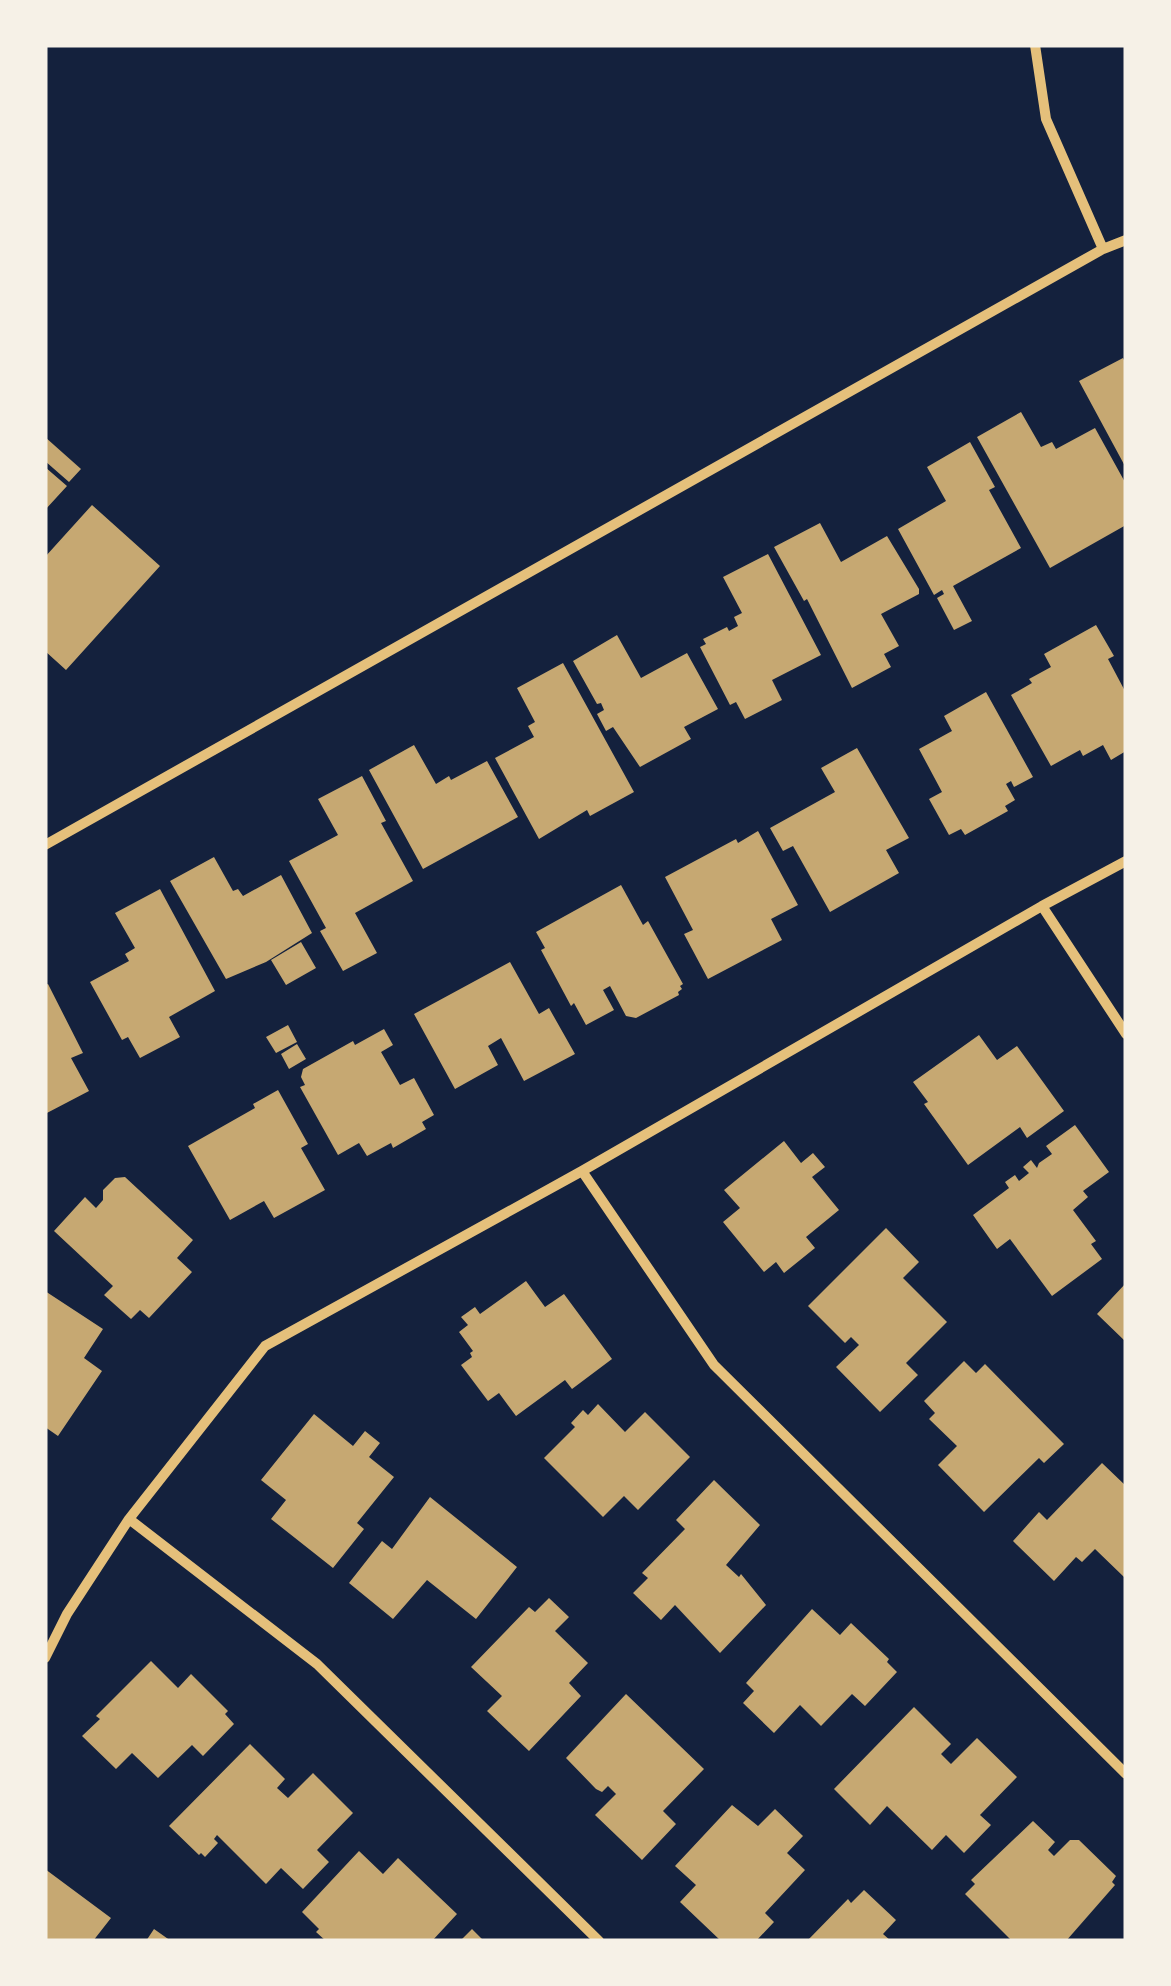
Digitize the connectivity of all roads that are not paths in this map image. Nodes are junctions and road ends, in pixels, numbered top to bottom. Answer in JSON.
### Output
{"nodes":[{"id":1,"x":1035,"y":45,"type":"edge"},
{"id":2,"x":1126,"y":240,"type":"edge"},
{"id":3,"x":1103,"y":249,"type":"junction"},
{"id":4,"x":45,"y":845,"type":"edge"},
{"id":5,"x":1126,"y":862,"type":"edge"},
{"id":6,"x":1042,"y":906,"type":"junction"},
{"id":7,"x":1126,"y":1034,"type":"edge"},
{"id":8,"x":582,"y":1171,"type":"junction"},
{"id":9,"x":129,"y":1519,"type":"junction"},
{"id":10,"x":45,"y":1658,"type":"edge"},
{"id":11,"x":1126,"y":1774,"type":"edge"},
{"id":12,"x":598,"y":1941,"type":"edge"}],
"edges":[{"from":1,"to":3,"type":"street"},
{"from":2,"to":3,"type":"street"},
{"from":3,"to":4,"type":"street"},
{"from":5,"to":6,"type":"street"},
{"from":6,"to":7,"type":"street"},
{"from":6,"to":8,"type":"street"},
{"from":8,"to":9,"type":"street"},
{"from":8,"to":11,"type":"street"},
{"from":9,"to":10,"type":"street"},
{"from":9,"to":12,"type":"street"}]}
